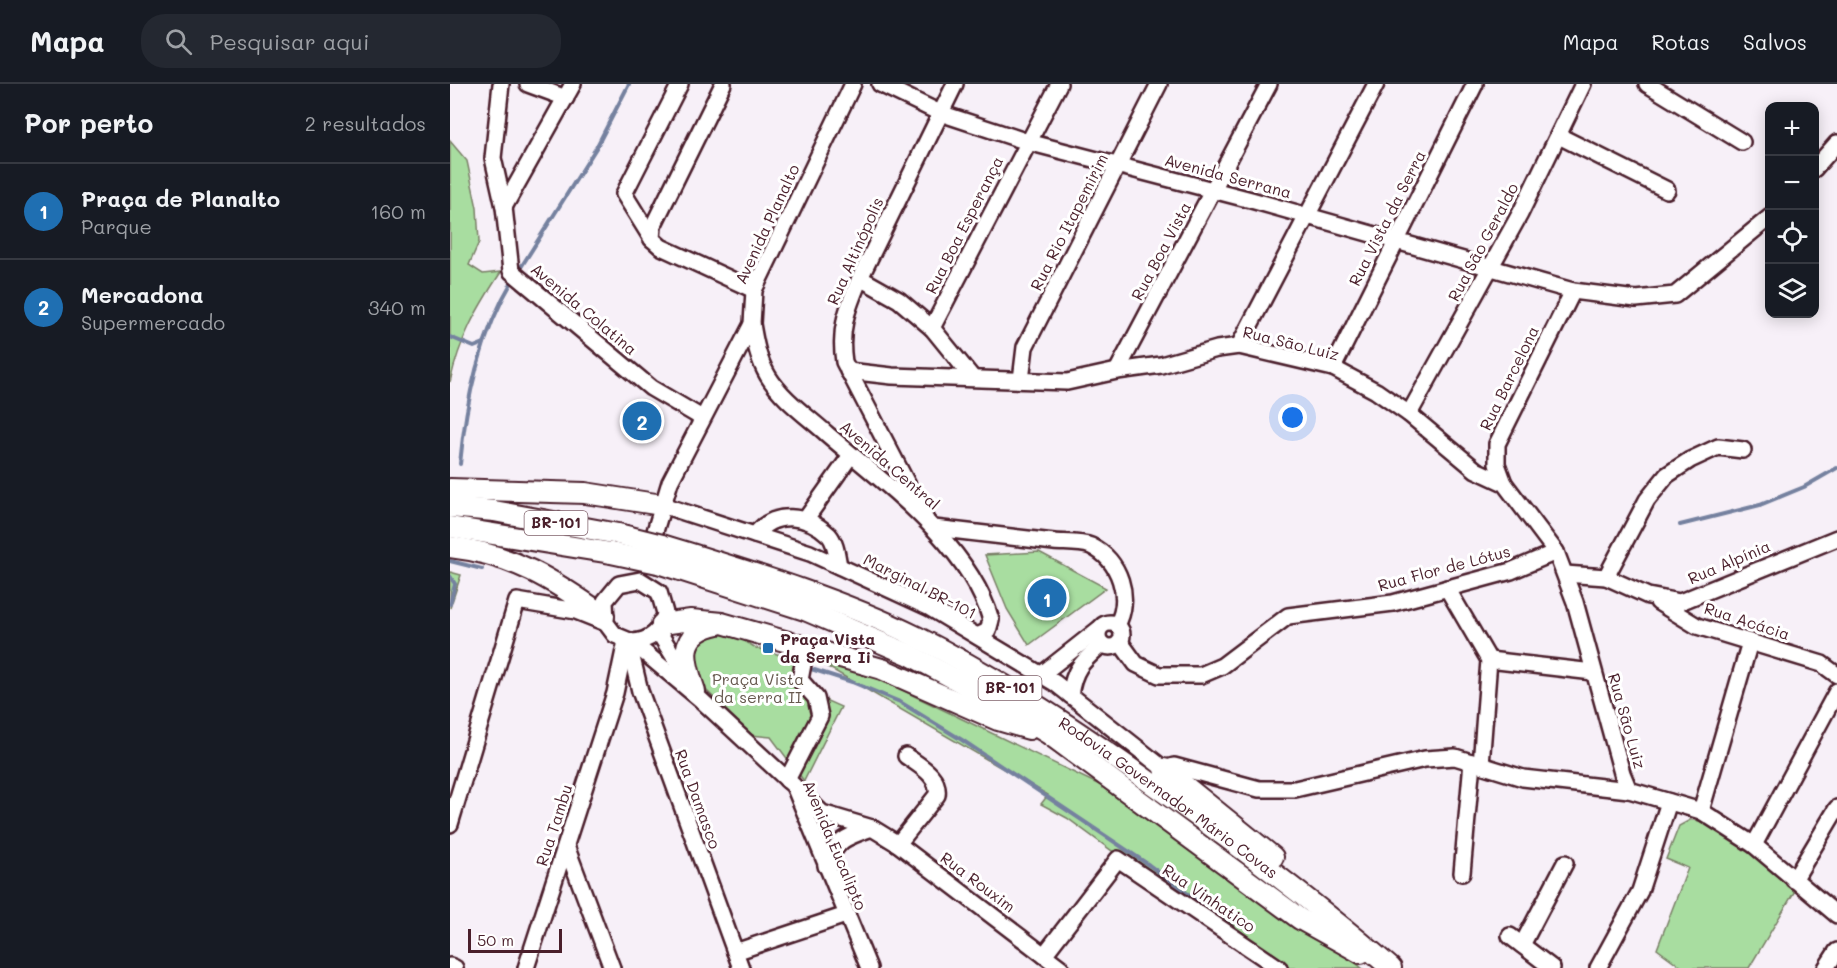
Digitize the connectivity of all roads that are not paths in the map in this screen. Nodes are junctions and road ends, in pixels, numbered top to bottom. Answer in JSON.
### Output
{"nodes":[{"id":1,"x":501,"y":84,"type":"edge"},
{"id":2,"x":528,"y":84,"type":"edge"},
{"id":3,"x":680,"y":84,"type":"edge"},
{"id":4,"x":723,"y":84,"type":"edge"},
{"id":5,"x":854,"y":84,"type":"edge"},
{"id":6,"x":880,"y":84,"type":"edge"},
{"id":7,"x":955,"y":84,"type":"edge"},
{"id":8,"x":1059,"y":84,"type":"edge"},
{"id":9,"x":1159,"y":84,"type":"edge"},
{"id":10,"x":1269,"y":84,"type":"edge"},
{"id":11,"x":1376,"y":84,"type":"edge"},
{"id":12,"x":1475,"y":84,"type":"edge"},
{"id":13,"x":1583,"y":84,"type":"edge"},
{"id":14,"x":1647,"y":84,"type":"edge"},
{"id":15,"x":570,"y":91,"type":"edge"},
{"id":16,"x":940,"y":113,"type":"junction"},
{"id":17,"x":1559,"y":136,"type":"junction"},
{"id":18,"x":1028,"y":142,"type":"junction"},
{"id":19,"x":1742,"y":142,"type":"dead end"},
{"id":20,"x":1837,"y":143,"type":"edge"},
{"id":21,"x":1819,"y":164,"type":"edge"},
{"id":22,"x":1118,"y":166,"type":"junction"},
{"id":23,"x":1667,"y":190,"type":"dead end"},
{"id":24,"x":1214,"y":191,"type":"junction"},
{"id":25,"x":504,"y":207,"type":"junction"},
{"id":26,"x":1308,"y":216,"type":"junction"},
{"id":27,"x":1765,"y":221,"type":"edge"},
{"id":28,"x":652,"y":239,"type":"junction"},
{"id":29,"x":1394,"y":242,"type":"junction"},
{"id":30,"x":1490,"y":268,"type":"junction"},
{"id":31,"x":860,"y":278,"type":"junction"},
{"id":32,"x":754,"y":290,"type":"junction"},
{"id":33,"x":1573,"y":291,"type":"junction"},
{"id":34,"x":752,"y":324,"type":"junction"},
{"id":35,"x":932,"y":328,"type":"junction"},
{"id":36,"x":1239,"y":346,"type":"junction"},
{"id":37,"x":736,"y":358,"type":"junction"},
{"id":38,"x":1333,"y":368,"type":"junction"},
{"id":39,"x":849,"y":371,"type":"junction"},
{"id":40,"x":1117,"y":371,"type":"junction"},
{"id":41,"x":971,"y":376,"type":"junction"},
{"id":42,"x":769,"y":377,"type":"junction"},
{"id":43,"x":1021,"y":380,"type":"junction"},
{"id":44,"x":1409,"y":414,"type":"junction"},
{"id":45,"x":702,"y":418,"type":"junction"},
{"id":46,"x":1743,"y":450,"type":"dead end"},
{"id":47,"x":852,"y":455,"type":"junction"},
{"id":48,"x":900,"y":469,"type":"junction"},
{"id":49,"x":880,"y":480,"type":"junction"},
{"id":50,"x":1504,"y":483,"type":"junction"},
{"id":51,"x":450,"y":489,"type":"edge"},
{"id":52,"x":662,"y":505,"type":"junction"},
{"id":53,"x":450,"y":507,"type":"edge"},
{"id":54,"x":805,"y":520,"type":"junction"},
{"id":55,"x":930,"y":524,"type":"junction"},
{"id":56,"x":450,"y":526,"type":"edge"},
{"id":57,"x":755,"y":535,"type":"junction"},
{"id":58,"x":1837,"y":538,"type":"edge"},
{"id":59,"x":615,"y":543,"type":"junction"},
{"id":60,"x":450,"y":547,"type":"edge"},
{"id":61,"x":1556,"y":552,"type":"junction"},
{"id":62,"x":660,"y":554,"type":"junction"},
{"id":63,"x":839,"y":566,"type":"junction"},
{"id":64,"x":1565,"y":574,"type":"junction"},
{"id":65,"x":1606,"y":577,"type":"junction"},
{"id":66,"x":640,"y":580,"type":"junction"},
{"id":67,"x":1447,"y":588,"type":"junction"},
{"id":68,"x":1648,"y":596,"type":"junction"},
{"id":69,"x":605,"y":620,"type":"junction"},
{"id":70,"x":722,"y":623,"type":"junction"},
{"id":71,"x":1117,"y":625,"type":"junction"},
{"id":72,"x":660,"y":628,"type":"junction"},
{"id":73,"x":977,"y":636,"type":"junction"},
{"id":74,"x":1101,"y":637,"type":"junction"},
{"id":75,"x":629,"y":641,"type":"junction"},
{"id":76,"x":1120,"y":642,"type":"junction"},
{"id":77,"x":1750,"y":642,"type":"junction"},
{"id":78,"x":806,"y":648,"type":"junction"},
{"id":79,"x":1489,"y":660,"type":"junction"},
{"id":80,"x":662,"y":668,"type":"junction"},
{"id":81,"x":1593,"y":672,"type":"junction"},
{"id":82,"x":1042,"y":675,"type":"junction"},
{"id":83,"x":1837,"y":675,"type":"edge"},
{"id":84,"x":640,"y":691,"type":"junction"},
{"id":85,"x":1837,"y":691,"type":"edge"},
{"id":86,"x":615,"y":693,"type":"junction"},
{"id":87,"x":698,"y":695,"type":"junction"},
{"id":88,"x":1070,"y":695,"type":"junction"},
{"id":89,"x":1049,"y":734,"type":"junction"},
{"id":90,"x":906,"y":756,"type":"dead end"},
{"id":91,"x":1477,"y":764,"type":"junction"},
{"id":92,"x":1164,"y":770,"type":"junction"},
{"id":93,"x":791,"y":783,"type":"junction"},
{"id":94,"x":1629,"y":790,"type":"junction"},
{"id":95,"x":1669,"y":802,"type":"junction"},
{"id":96,"x":1837,"y":808,"type":"edge"},
{"id":97,"x":1701,"y":811,"type":"junction"},
{"id":98,"x":450,"y":824,"type":"edge"},
{"id":99,"x":872,"y":828,"type":"junction"},
{"id":100,"x":898,"y":844,"type":"junction"},
{"id":101,"x":1754,"y":845,"type":"junction"},
{"id":102,"x":566,"y":846,"type":"junction"},
{"id":103,"x":1565,"y":863,"type":"dead end"},
{"id":104,"x":826,"y":866,"type":"junction"},
{"id":105,"x":1461,"y":873,"type":"dead end"},
{"id":106,"x":577,"y":878,"type":"junction"},
{"id":107,"x":555,"y":879,"type":"junction"},
{"id":108,"x":1794,"y":880,"type":"junction"},
{"id":109,"x":1318,"y":904,"type":"junction"},
{"id":110,"x":1835,"y":909,"type":"edge"},
{"id":111,"x":846,"y":915,"type":"junction"},
{"id":112,"x":1837,"y":951,"type":"edge"},
{"id":113,"x":735,"y":952,"type":"junction"},
{"id":114,"x":1044,"y":955,"type":"junction"},
{"id":115,"x":450,"y":966,"type":"edge"},
{"id":116,"x":1273,"y":966,"type":"edge"},
{"id":117,"x":455,"y":968,"type":"edge"},
{"id":118,"x":526,"y":968,"type":"edge"},
{"id":119,"x":612,"y":968,"type":"edge"},
{"id":120,"x":741,"y":968,"type":"edge"},
{"id":121,"x":869,"y":968,"type":"edge"},
{"id":122,"x":1061,"y":968,"type":"edge"},
{"id":123,"x":1391,"y":968,"type":"edge"},
{"id":124,"x":1552,"y":968,"type":"edge"},
{"id":125,"x":1598,"y":968,"type":"edge"},
{"id":126,"x":1826,"y":968,"type":"edge"}],
"edges":[{"from":1,"to":25,"type":"street","name":"Avenida Colatina"},
{"from":2,"to":15,"type":"street"},
{"from":3,"to":28,"type":"street"},
{"from":4,"to":28,"type":"street"},
{"from":5,"to":32,"type":"street","name":"Avenida Planalto"},
{"from":6,"to":16,"type":"street","name":"Avenida Serrana"},
{"from":7,"to":16,"type":"street","name":"Rua Altinópolis"},
{"from":8,"to":18,"type":"street","name":"Rua Boa Esperança"},
{"from":9,"to":22,"type":"street","name":"Rua Rio Itapemirim"},
{"from":10,"to":24,"type":"street","name":"Rua Boa Vista"},
{"from":11,"to":26,"type":"street"},
{"from":12,"to":29,"type":"street","name":"Rua Vista da Serra"},
{"from":13,"to":17,"type":"street","name":"Rua São Geraldo"},
{"from":14,"to":19,"type":"street"},
{"from":15,"to":25,"type":"street"},
{"from":16,"to":18,"type":"street","name":"Avenida Serrana"},
{"from":16,"to":31,"type":"street","name":"Rua Altinópolis"},
{"from":17,"to":23,"type":"street"},
{"from":17,"to":30,"type":"street","name":"Rua São Geraldo"},
{"from":18,"to":22,"type":"street","name":"Avenida Serrana"},
{"from":18,"to":35,"type":"street","name":"Rua Boa Esperança"},
{"from":20,"to":21,"type":"street"},
{"from":22,"to":24,"type":"street","name":"Avenida Serrana"},
{"from":22,"to":43,"type":"street","name":"Rua Rio Itapemirim"},
{"from":24,"to":26,"type":"street","name":"Avenida Serrana"},
{"from":24,"to":40,"type":"street","name":"Rua Boa Vista"},
{"from":25,"to":45,"type":"street","name":"Avenida Colatina"},
{"from":26,"to":29,"type":"street","name":"Avenida Serrana"},
{"from":26,"to":36,"type":"street"},
{"from":27,"to":33,"type":"street","name":"Avenida Serrana"},
{"from":28,"to":32,"type":"street"},
{"from":29,"to":30,"type":"street","name":"Avenida Serrana"},
{"from":29,"to":38,"type":"street","name":"Rua Vista da Serra"},
{"from":30,"to":33,"type":"street","name":"Avenida Serrana"},
{"from":30,"to":44,"type":"street","name":"Rua São Geraldo"},
{"from":31,"to":35,"type":"street"},
{"from":31,"to":39,"type":"street","name":"Rua Altinópolis"},
{"from":32,"to":34,"type":"street","name":"Avenida Planalto"},
{"from":33,"to":50,"type":"street","name":"Rua Barcelona"},
{"from":34,"to":37,"type":"street","name":"Avenida Planalto"},
{"from":34,"to":42,"type":"street","name":"Avenida Central"},
{"from":35,"to":41,"type":"street"},
{"from":36,"to":38,"type":"street","name":"Rua São Luiz"},
{"from":36,"to":40,"type":"street","name":"Rua São Luiz"},
{"from":37,"to":42,"type":"street"},
{"from":37,"to":45,"type":"street","name":"Avenida Planalto"},
{"from":38,"to":44,"type":"street","name":"Rua São Luiz"},
{"from":39,"to":41,"type":"street","name":"Rua São Luiz"},
{"from":39,"to":48,"type":"street","name":"Rua Altinópolis"},
{"from":40,"to":43,"type":"street","name":"Rua São Luiz"},
{"from":41,"to":43,"type":"street","name":"Rua São Luiz"},
{"from":42,"to":47,"type":"street","name":"Avenida Central"},
{"from":44,"to":50,"type":"street","name":"Rua São Luiz"},
{"from":45,"to":52,"type":"street","name":"Avenida Planalto"},
{"from":46,"to":65,"type":"street"},
{"from":47,"to":49,"type":"street","name":"Avenida Central"},
{"from":47,"to":54,"type":"street"},
{"from":48,"to":49,"type":"street"},
{"from":48,"to":55,"type":"street","name":"Rua Altinópolis"},
{"from":49,"to":55,"type":"street","name":"Avenida Central"},
{"from":50,"to":61,"type":"street","name":"Rua São Luiz"},
{"from":51,"to":52,"type":"main road"},
{"from":52,"to":57,"type":"street","name":"Marginal BR-101"},
{"from":52,"to":66,"type":"street","name":"Avenida Planalto"},
{"from":53,"to":59,"type":"main road","name":"Rodovia Governador Mário Covas","number":"BR-101"},
{"from":54,"to":57,"type":"street"},
{"from":54,"to":63,"type":"street"},
{"from":55,"to":71,"type":"street"},
{"from":55,"to":73,"type":"street","name":"Avenida Central"},
{"from":56,"to":59,"type":"main road","name":"Rodovia Governador Mário Covas","number":"BR-101"},
{"from":57,"to":63,"type":"street","name":"Marginal BR-101"},
{"from":58,"to":68,"type":"street","name":"Rua Alpínia"},
{"from":59,"to":62,"type":"main road","name":"Rodovia Governador Mário Covas","number":"BR-101","bridge":true},
{"from":60,"to":69,"type":"main road"},
{"from":61,"to":64,"type":"street","name":"Rua São Luiz"},
{"from":61,"to":67,"type":"street","name":"Rua Flor de Lótus"},
{"from":62,"to":89,"type":"main road","name":"Rodovia Governador Mário Covas","number":"BR-101"},
{"from":62,"to":109,"type":"main road","name":"Rodovia Governador Mário Covas","number":"BR-101"},
{"from":63,"to":73,"type":"street","name":"Marginal BR-101"},
{"from":64,"to":65,"type":"street","name":"Rua Alpínia"},
{"from":64,"to":81,"type":"street","name":"Rua São Luiz"},
{"from":65,"to":68,"type":"street","name":"Rua Alpínia"},
{"from":66,"to":69,"type":"street"},
{"from":66,"to":72,"type":"street"},
{"from":67,"to":76,"type":"street","name":"Rua Flor de Lótus"},
{"from":67,"to":79,"type":"street"},
{"from":68,"to":77,"type":"street","name":"Rua Acácia"},
{"from":69,"to":75,"type":"street"},
{"from":69,"to":98,"type":"street"},
{"from":70,"to":72,"type":"main road"},
{"from":70,"to":78,"type":"main road"},
{"from":70,"to":87,"type":"main road"},
{"from":71,"to":74,"type":"street"},
{"from":71,"to":76,"type":"street"},
{"from":72,"to":75,"type":"street"},
{"from":72,"to":87,"type":"street","name":"Avenida Eucalipto"},
{"from":73,"to":82,"type":"street","name":"Marginal BR-101"},
{"from":74,"to":76,"type":"street"},
{"from":74,"to":82,"type":"street"},
{"from":74,"to":88,"type":"street"},
{"from":75,"to":80,"type":"street","name":"Avenida Eucalipto"},
{"from":75,"to":84,"type":"street","name":"Rua Damasco"},
{"from":75,"to":86,"type":"street","name":"Rua Tambu"},
{"from":77,"to":83,"type":"street","name":"Rua Acácia"},
{"from":77,"to":97,"type":"street"},
{"from":78,"to":89,"type":"main road"},
{"from":78,"to":93,"type":"street"},
{"from":79,"to":81,"type":"street"},
{"from":79,"to":91,"type":"street"},
{"from":80,"to":84,"type":"street"},
{"from":80,"to":87,"type":"street","name":"Avenida Eucalipto"},
{"from":81,"to":94,"type":"street","name":"Rua São Luiz"},
{"from":82,"to":88,"type":"street","name":"Marginal BR-101"},
{"from":84,"to":86,"type":"street"},
{"from":84,"to":113,"type":"street","name":"Rua Damasco"},
{"from":85,"to":101,"type":"street"},
{"from":86,"to":102,"type":"street","name":"Rua Tambu"},
{"from":87,"to":93,"type":"street","name":"Avenida Eucalipto"},
{"from":88,"to":92,"type":"street","name":"Marginal BR-101"},
{"from":89,"to":123,"type":"main road","name":"Rodovia Governador Mário Covas","number":"BR-101"},
{"from":90,"to":100,"type":"street"},
{"from":91,"to":92,"type":"street"},
{"from":91,"to":94,"type":"street"},
{"from":91,"to":105,"type":"street"},
{"from":92,"to":109,"type":"main road"},
{"from":93,"to":99,"type":"street","name":"Rua Rouxim"},
{"from":93,"to":104,"type":"street","name":"Avenida Eucalipto"},
{"from":94,"to":95,"type":"street"},
{"from":95,"to":97,"type":"street"},
{"from":95,"to":125,"type":"street"},
{"from":96,"to":108,"type":"street"},
{"from":97,"to":101,"type":"street"},
{"from":99,"to":100,"type":"street","name":"Rua Rouxim"},
{"from":99,"to":104,"type":"street"},
{"from":100,"to":114,"type":"street","name":"Rua Rouxim"},
{"from":101,"to":108,"type":"street"},
{"from":102,"to":106,"type":"street"},
{"from":102,"to":107,"type":"street","name":"Rua Tambu"},
{"from":103,"to":124,"type":"street"},
{"from":104,"to":111,"type":"street","name":"Avenida Eucalipto"},
{"from":106,"to":107,"type":"street"},
{"from":106,"to":119,"type":"street"},
{"from":107,"to":118,"type":"street","name":"Rua Tambu"},
{"from":108,"to":110,"type":"street"},
{"from":109,"to":123,"type":"main road","name":"Rodovia Governador Mário Covas","number":"BR-101"},
{"from":111,"to":113,"type":"street"},
{"from":111,"to":121,"type":"street","name":"Avenida Eucalipto"},
{"from":112,"to":126,"type":"street"},
{"from":113,"to":120,"type":"street","name":"Rua Damasco"},
{"from":114,"to":116,"type":"street","name":"Rua Vinhatico"},
{"from":114,"to":122,"type":"street","name":"Rua Rouxim"},
{"from":115,"to":117,"type":"street"}]}
